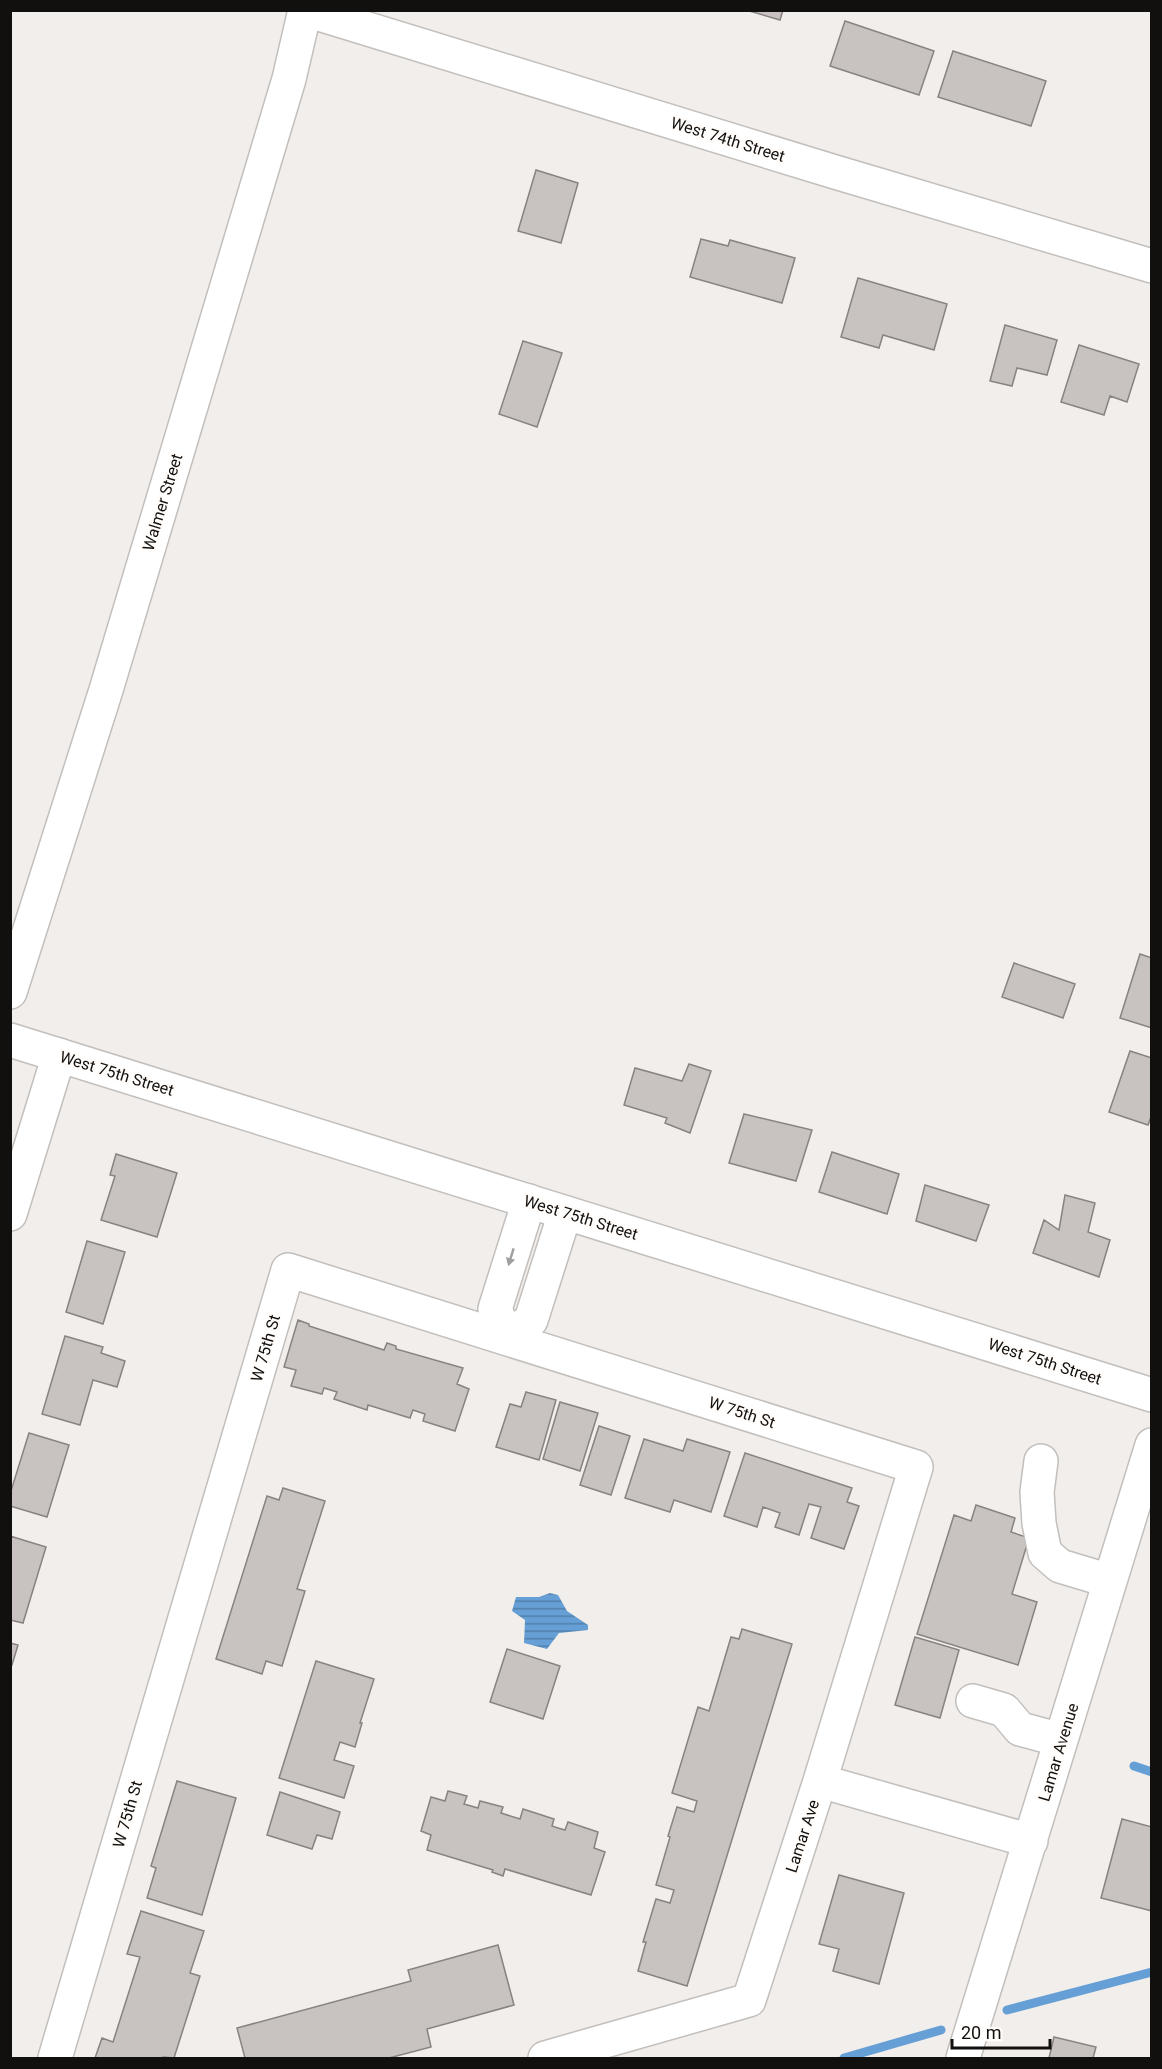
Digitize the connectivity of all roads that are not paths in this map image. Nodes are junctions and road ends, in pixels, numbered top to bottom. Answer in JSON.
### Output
{"nodes":[{"id":1,"x":305,"y":10,"type":"edge"},
{"id":2,"x":1152,"y":266,"type":"edge"},
{"id":3,"x":10,"y":992,"type":"edge"},
{"id":4,"x":10,"y":1040,"type":"edge"},
{"id":5,"x":59,"y":1055,"type":"junction"},
{"id":6,"x":529,"y":1201,"type":"junction"},
{"id":7,"x":565,"y":1212,"type":"junction"},
{"id":8,"x":10,"y":1214,"type":"edge"},
{"id":9,"x":507,"y":1338,"type":"junction"},
{"id":10,"x":1152,"y":1395,"type":"edge"},
{"id":11,"x":1152,"y":1445,"type":"edge"},
{"id":12,"x":1041,"y":1461,"type":"dead end"},
{"id":13,"x":916,"y":1467,"type":"joint"},
{"id":14,"x":1110,"y":1581,"type":"junction"},
{"id":15,"x":973,"y":1701,"type":"dead end"},
{"id":16,"x":1061,"y":1740,"type":"junction"},
{"id":17,"x":820,"y":1781,"type":"junction"},
{"id":18,"x":1030,"y":1841,"type":"junction"},
{"id":19,"x":55,"y":2058,"type":"edge"},
{"id":20,"x":545,"y":2058,"type":"edge"},
{"id":21,"x":963,"y":2058,"type":"edge"}],
"edges":[{"from":1,"to":2,"type":"street","name":"West 74th Street"},
{"from":1,"to":3,"type":"street","name":"Walmer Street"},
{"from":4,"to":5,"type":"street","name":"West 75th Street"},
{"from":5,"to":6,"type":"street","name":"West 75th Street"},
{"from":5,"to":8,"type":"street"},
{"from":6,"to":7,"type":"street","name":"West 75th Street"},
{"from":6,"to":9,"type":"street","one_way":true},
{"from":7,"to":9,"type":"street"},
{"from":7,"to":10,"type":"street","name":"West 75th Street"},
{"from":9,"to":13,"type":"street","name":"W 75th St"},
{"from":9,"to":19,"type":"street","name":"W 75th St"},
{"from":11,"to":14,"type":"street","name":"Lamar Avenue"},
{"from":12,"to":14,"type":"street"},
{"from":13,"to":17,"type":"street","name":"Lamar Ave"},
{"from":14,"to":16,"type":"street","name":"Lamar Avenue"},
{"from":15,"to":16,"type":"street"},
{"from":16,"to":18,"type":"street","name":"Lamar Avenue"},
{"from":17,"to":18,"type":"street"},
{"from":17,"to":20,"type":"street","name":"Lamar Ave"},
{"from":18,"to":21,"type":"street","name":"Lamar Avenue"}]}
